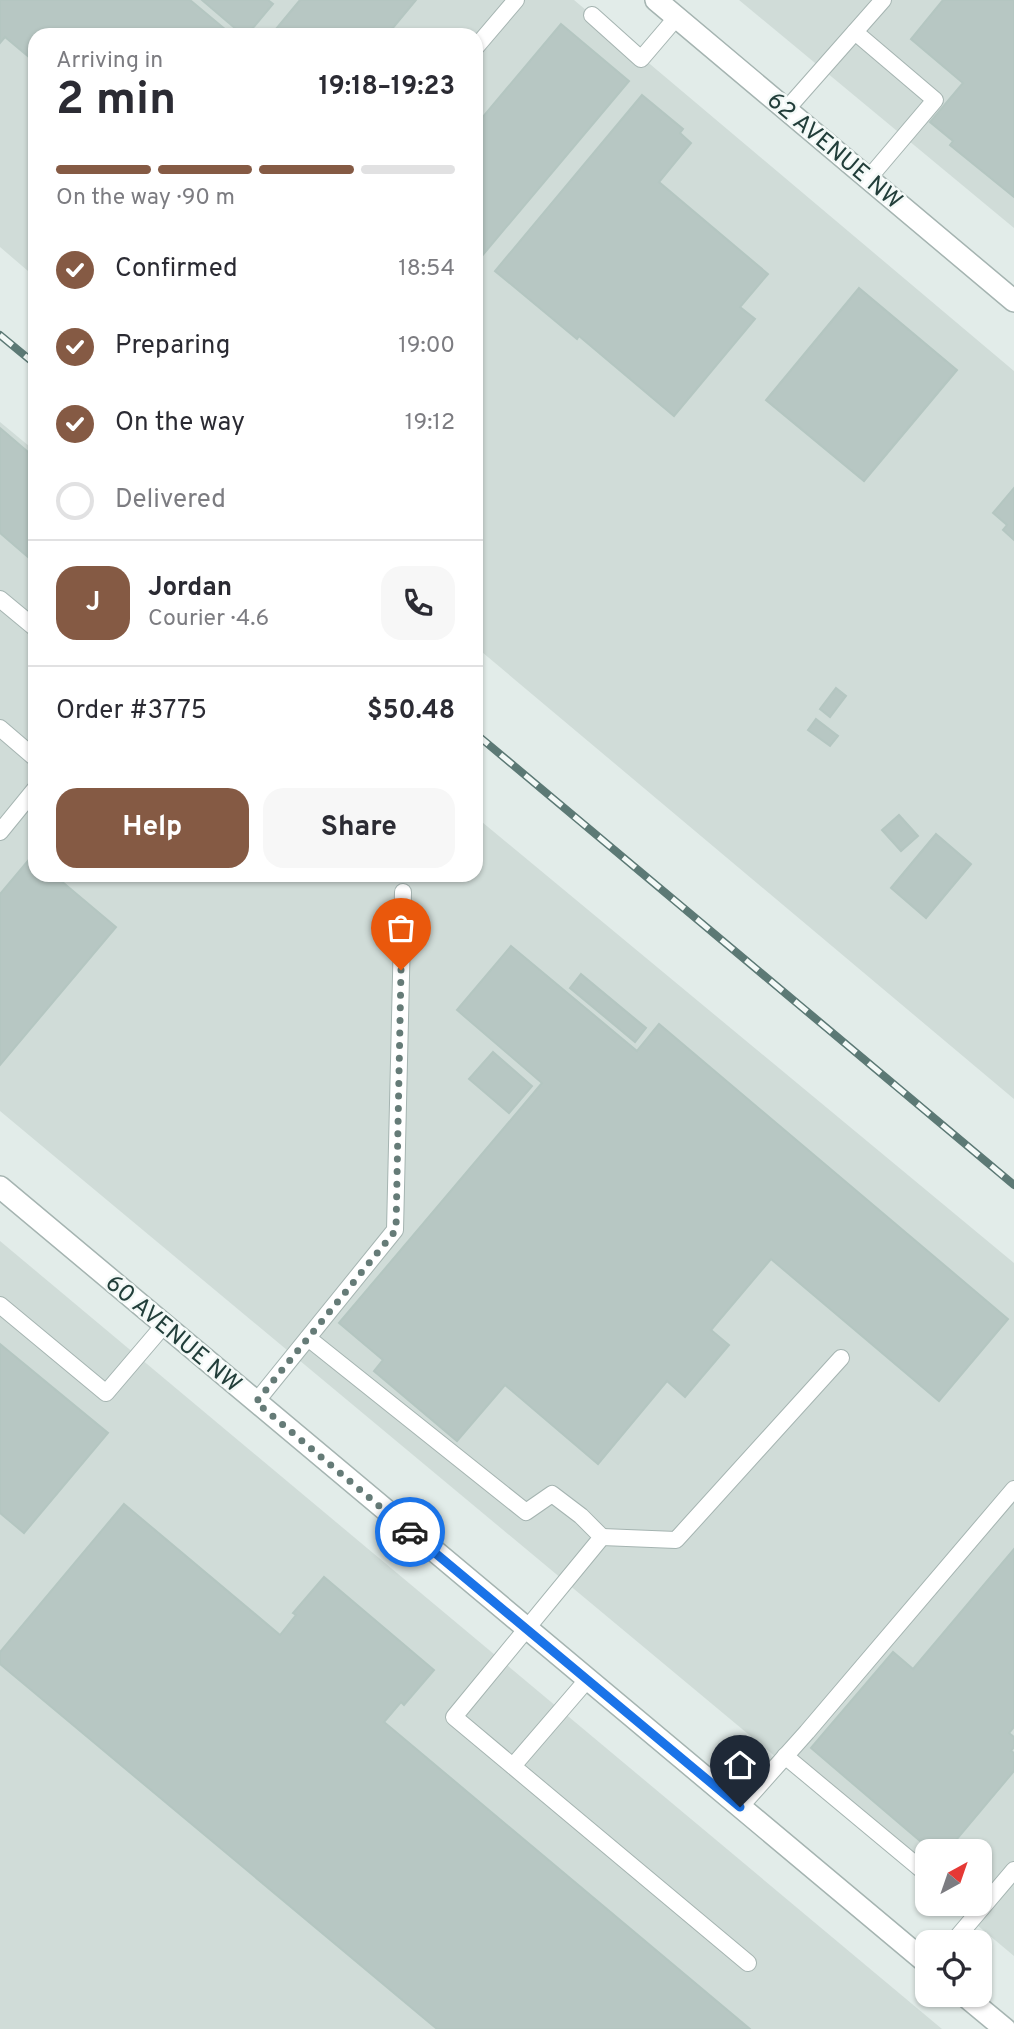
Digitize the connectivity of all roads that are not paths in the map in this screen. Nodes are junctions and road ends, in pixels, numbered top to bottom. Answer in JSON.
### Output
{"nodes":[{"id":1,"x":516,"y":0,"type":"edge"},
{"id":2,"x":656,"y":0,"type":"edge"},
{"id":3,"x":883,"y":0,"type":"edge"},
{"id":4,"x":592,"y":15,"type":"dead end"},
{"id":5,"x":676,"y":18,"type":"junction"},
{"id":6,"x":855,"y":32,"type":"junction"},
{"id":7,"x":483,"y":39,"type":"edge"},
{"id":8,"x":786,"y":110,"type":"junction"},
{"id":9,"x":868,"y":179,"type":"junction"},
{"id":10,"x":1014,"y":301,"type":"edge"},
{"id":11,"x":0,"y":599,"type":"edge"},
{"id":12,"x":28,"y":622,"type":"edge"},
{"id":13,"x":0,"y":728,"type":"edge"},
{"id":14,"x":28,"y":752,"type":"edge"},
{"id":15,"x":28,"y":798,"type":"edge"},
{"id":16,"x":0,"y":832,"type":"edge"},
{"id":17,"x":402,"y":892,"type":"dead end"},
{"id":18,"x":0,"y":1187,"type":"edge"},
{"id":19,"x":0,"y":1305,"type":"edge"},
{"id":20,"x":164,"y":1325,"type":"junction"},
{"id":21,"x":308,"y":1338,"type":"junction"},
{"id":22,"x":841,"y":1358,"type":"dead end"},
{"id":23,"x":256,"y":1402,"type":"junction"},
{"id":24,"x":1014,"y":1489,"type":"edge"},
{"id":25,"x":602,"y":1537,"type":"junction"},
{"id":26,"x":527,"y":1629,"type":"junction"},
{"id":27,"x":587,"y":1680,"type":"junction"},
{"id":28,"x":785,"y":1756,"type":"junction"},
{"id":29,"x":513,"y":1766,"type":"junction"},
{"id":30,"x":740,"y":1807,"type":"junction"},
{"id":31,"x":915,"y":1864,"type":"edge"},
{"id":32,"x":1014,"y":1870,"type":"edge"},
{"id":33,"x":1001,"y":1886,"type":"junction"},
{"id":34,"x":992,"y":1896,"type":"edge"},
{"id":35,"x":1014,"y":1897,"type":"edge"},
{"id":36,"x":975,"y":1916,"type":"edge"},
{"id":37,"x":963,"y":1930,"type":"edge"},
{"id":38,"x":915,"y":1953,"type":"edge"},
{"id":39,"x":748,"y":1963,"type":"dead end"},
{"id":40,"x":978,"y":2007,"type":"edge"},
{"id":41,"x":1005,"y":2029,"type":"edge"}],
"edges":[{"from":1,"to":7,"type":"lane"},
{"from":2,"to":5,"type":"street","name":"62 AVENUE NW"},
{"from":3,"to":6,"type":"lane"},
{"from":4,"to":5,"type":"lane"},
{"from":5,"to":8,"type":"street","name":"62 AVENUE NW"},
{"from":6,"to":8,"type":"lane"},
{"from":6,"to":9,"type":"lane"},
{"from":8,"to":9,"type":"street","name":"62 AVENUE NW"},
{"from":9,"to":10,"type":"street","name":"62 AVENUE NW"},
{"from":11,"to":12,"type":"lane"},
{"from":13,"to":14,"type":"lane"},
{"from":15,"to":16,"type":"lane"},
{"from":17,"to":21,"type":"lane"},
{"from":18,"to":20,"type":"street","name":"60 AVENUE NW"},
{"from":19,"to":20,"type":"lane"},
{"from":20,"to":23,"type":"street","name":"60 AVENUE NW"},
{"from":21,"to":23,"type":"lane"},
{"from":21,"to":25,"type":"lane"},
{"from":22,"to":25,"type":"lane"},
{"from":23,"to":26,"type":"street","name":"60 AVENUE NW"},
{"from":24,"to":28,"type":"lane"},
{"from":25,"to":26,"type":"lane"},
{"from":26,"to":27,"type":"street","name":"60 AVENUE NW"},
{"from":26,"to":29,"type":"lane"},
{"from":27,"to":29,"type":"lane"},
{"from":27,"to":30,"type":"street","name":"60 AVENUE NW"},
{"from":28,"to":30,"type":"lane"},
{"from":28,"to":31,"type":"lane"},
{"from":29,"to":39,"type":"lane"},
{"from":30,"to":38,"type":"street","name":"60 AVENUE NW"},
{"from":32,"to":33,"type":"lane"},
{"from":33,"to":34,"type":"lane"},
{"from":33,"to":35,"type":"lane"},
{"from":36,"to":37,"type":"lane"},
{"from":40,"to":41,"type":"street"}]}
